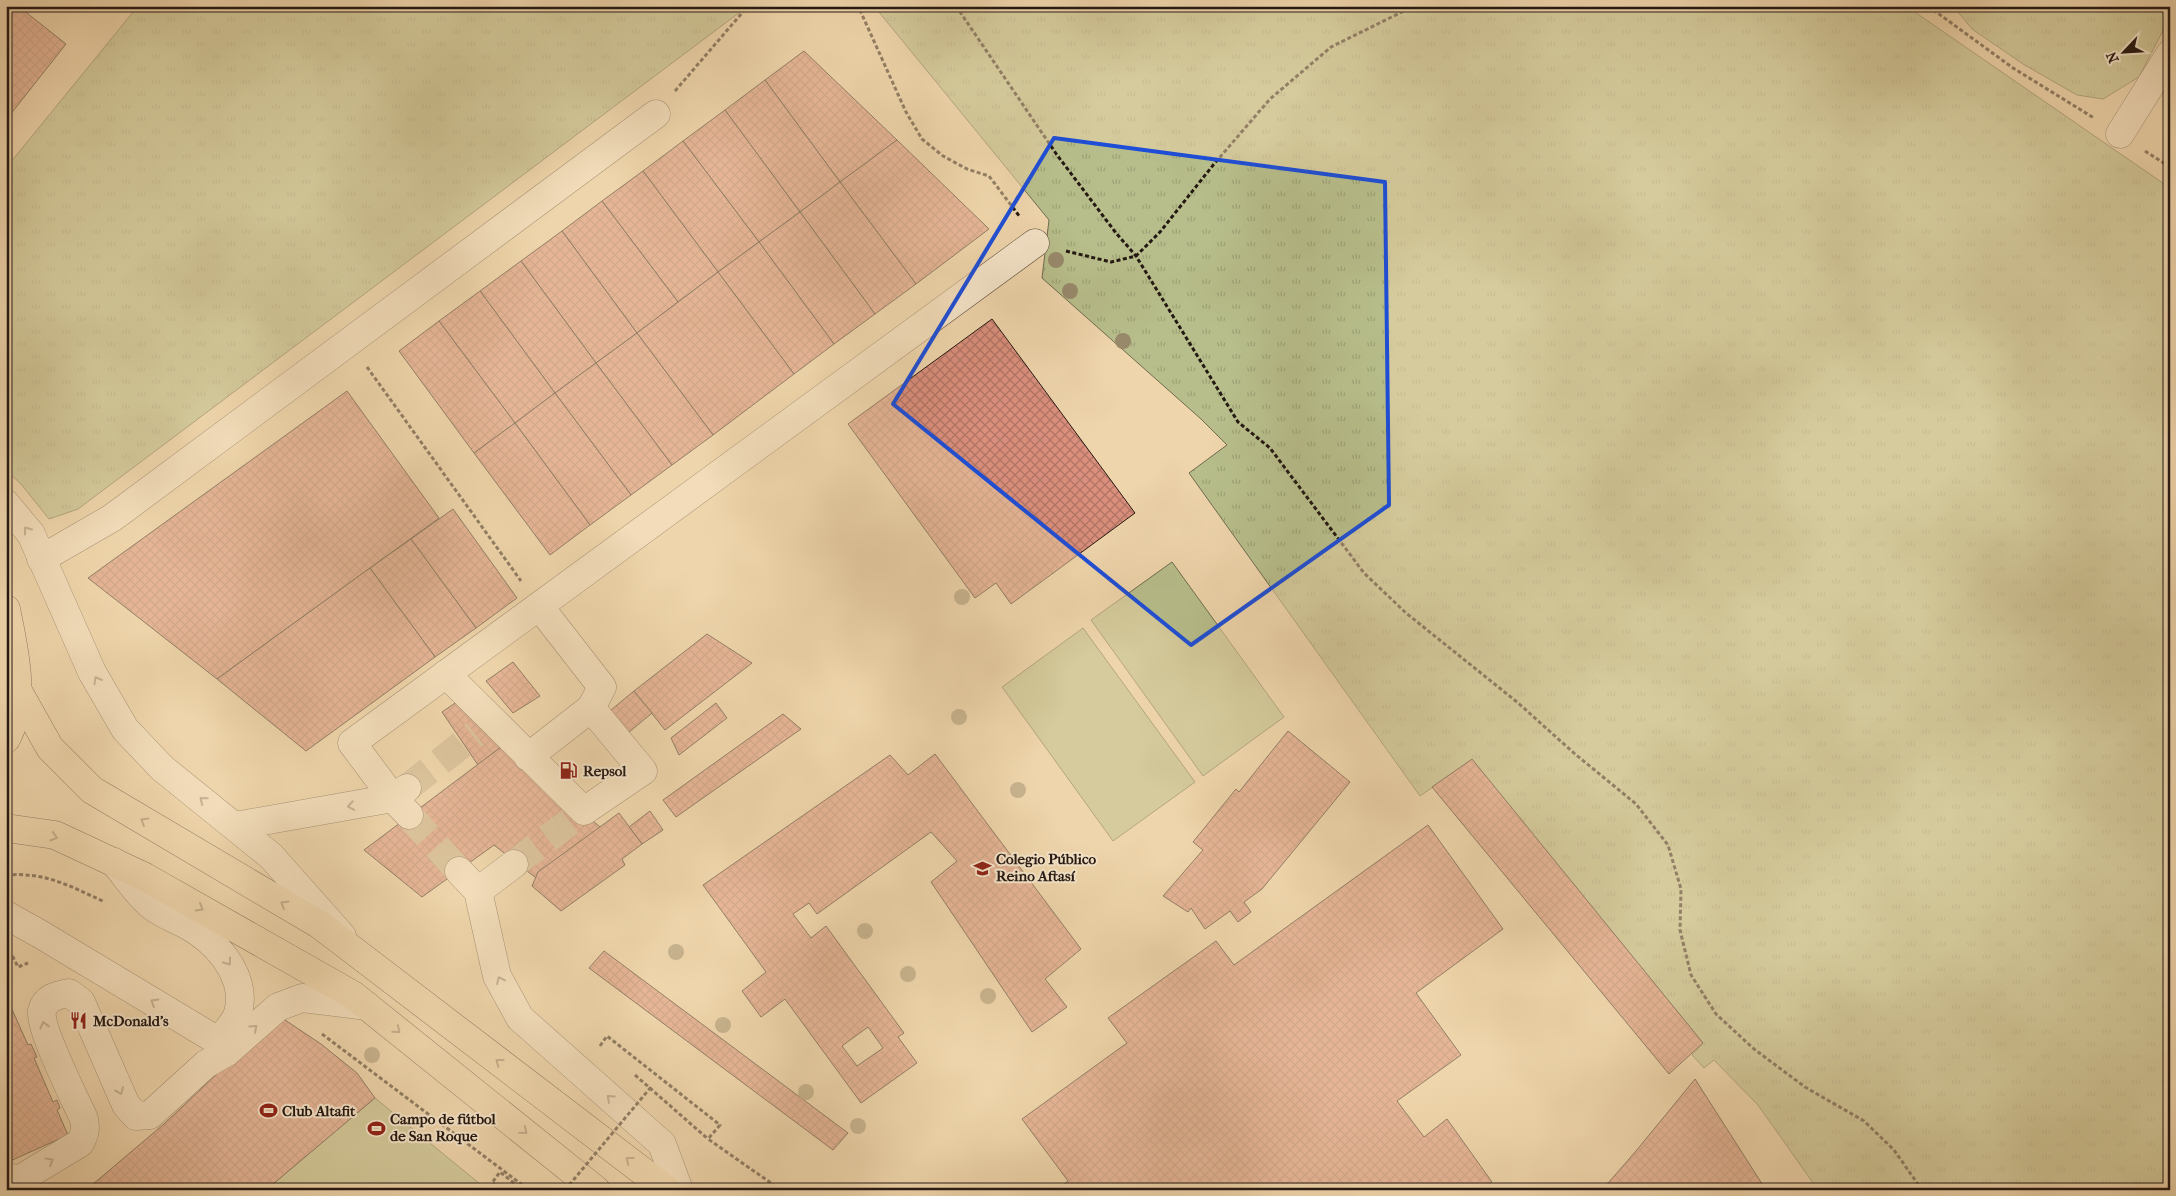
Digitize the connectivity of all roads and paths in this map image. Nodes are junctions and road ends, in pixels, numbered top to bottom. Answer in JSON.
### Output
{"nodes":[{"id":1,"x":748,"y":6,"type":"edge"},
{"id":2,"x":854,"y":6,"type":"edge"},
{"id":3,"x":956,"y":6,"type":"edge"},
{"id":4,"x":1414,"y":6,"type":"edge"},
{"id":5,"x":1928,"y":6,"type":"edge"},
{"id":6,"x":2170,"y":54,"type":"edge"},
{"id":7,"x":656,"y":114,"type":"joint"},
{"id":8,"x":2120,"y":134,"type":"junction"},
{"id":9,"x":2170,"y":167,"type":"edge"},
{"id":10,"x":1035,"y":243,"type":"junction"},
{"id":11,"x":1136,"y":256,"type":"junction"},
{"id":12,"x":350,"y":342,"type":"junction"},
{"id":13,"x":6,"y":504,"type":"edge"},
{"id":14,"x":41,"y":559,"type":"junction"},
{"id":15,"x":539,"y":606,"type":"junction"},
{"id":16,"x":6,"y":609,"type":"edge"},
{"id":17,"x":446,"y":674,"type":"junction"},
{"id":18,"x":18,"y":691,"type":"junction"},
{"id":19,"x":591,"y":708,"type":"junction"},
{"id":20,"x":6,"y":739,"type":"edge"},
{"id":21,"x":528,"y":757,"type":"junction"},
{"id":22,"x":234,"y":826,"type":"junction"},
{"id":23,"x":6,"y":828,"type":"edge"},
{"id":24,"x":114,"y":862,"type":"junction"},
{"id":25,"x":514,"y":864,"type":"tunnel mouth"},
{"id":26,"x":459,"y":871,"type":"tunnel mouth"},
{"id":27,"x":478,"y":891,"type":"junction"},
{"id":28,"x":6,"y":916,"type":"edge"},
{"id":29,"x":362,"y":957,"type":"junction"},
{"id":30,"x":100,"y":970,"type":"junction"},
{"id":31,"x":81,"y":1002,"type":"junction"},
{"id":32,"x":367,"y":1006,"type":"junction"},
{"id":33,"x":212,"y":1052,"type":"junction"},
{"id":34,"x":607,"y":1052,"type":"dead end"},
{"id":35,"x":629,"y":1070,"type":"dead end"},
{"id":36,"x":651,"y":1087,"type":"junction"},
{"id":37,"x":708,"y":1139,"type":"junction"},
{"id":38,"x":6,"y":1176,"type":"edge"},
{"id":39,"x":501,"y":1190,"type":"edge"},
{"id":40,"x":523,"y":1190,"type":"edge"},
{"id":41,"x":565,"y":1190,"type":"edge"},
{"id":42,"x":596,"y":1190,"type":"edge"},
{"id":43,"x":667,"y":1190,"type":"edge"},
{"id":44,"x":679,"y":1190,"type":"edge"},
{"id":45,"x":781,"y":1190,"type":"edge"},
{"id":46,"x":1922,"y":1190,"type":"edge"}],
"edges":[{"from":1,"to":7,"type":"path"},
{"from":2,"to":10,"type":"path"},
{"from":3,"to":11,"type":"path"},
{"from":4,"to":11,"type":"path"},
{"from":5,"to":8,"type":"path"},
{"from":6,"to":8,"type":"street"},
{"from":7,"to":12,"type":"street"},
{"from":8,"to":9,"type":"path"},
{"from":10,"to":11,"type":"path"},
{"from":10,"to":15,"type":"street"},
{"from":11,"to":46,"type":"path"},
{"from":12,"to":14,"type":"street"},
{"from":12,"to":15,"type":"path"},
{"from":14,"to":13,"type":"street","one_way":true},
{"from":22,"to":14,"type":"street","one_way":true},
{"from":15,"to":17,"type":"street"},
{"from":15,"to":19,"type":"street"},
{"from":16,"to":18,"type":"highway"},
{"from":17,"to":21,"type":"street"},
{"from":17,"to":22,"type":"street","one_way":true},
{"from":18,"to":20,"type":"highway"},
{"from":29,"to":18,"type":"highway","one_way":true},
{"from":19,"to":21,"type":"street"},
{"from":19,"to":21,"type":"street"},
{"from":22,"to":29,"type":"street"},
{"from":23,"to":24,"type":"highway","one_way":true},
{"from":24,"to":32,"type":"highway","one_way":true},
{"from":24,"to":33,"type":"street","one_way":true},
{"from":25,"to":27,"type":"street"},
{"from":26,"to":27,"type":"street"},
{"from":44,"to":27,"type":"street","one_way":true},
{"from":28,"to":30,"type":"street"},
{"from":43,"to":29,"type":"highway","one_way":true},
{"from":30,"to":31,"type":"street"},
{"from":33,"to":30,"type":"street","one_way":true},
{"from":31,"to":33,"type":"street","one_way":true},
{"from":38,"to":31,"type":"street","one_way":true},
{"from":33,"to":32,"type":"street","one_way":true},
{"from":32,"to":42,"type":"highway","one_way":true},
{"from":34,"to":37,"type":"path"},
{"from":35,"to":36,"type":"path"},
{"from":36,"to":37,"type":"path"},
{"from":36,"to":41,"type":"path","bridge":true},
{"from":37,"to":45,"type":"path"},
{"from":39,"to":40,"type":"path"}]}
